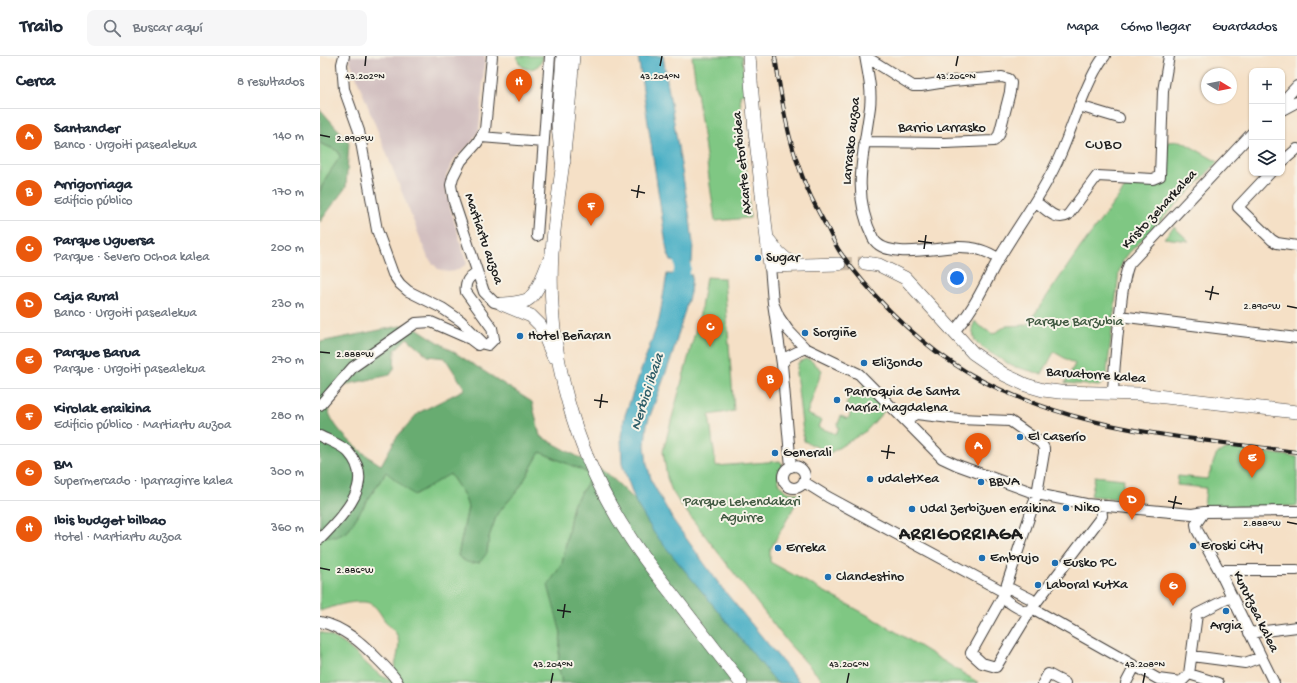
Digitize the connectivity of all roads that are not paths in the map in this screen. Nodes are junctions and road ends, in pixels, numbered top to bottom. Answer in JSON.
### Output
{"nodes":[{"id":1,"x":344,"y":56,"type":"edge"},
{"id":2,"x":492,"y":56,"type":"edge"},
{"id":3,"x":550,"y":56,"type":"edge"},
{"id":4,"x":564,"y":56,"type":"edge"},
{"id":5,"x":573,"y":56,"type":"edge"},
{"id":6,"x":749,"y":56,"type":"edge"},
{"id":7,"x":865,"y":56,"type":"edge"},
{"id":8,"x":1105,"y":56,"type":"edge"},
{"id":9,"x":1169,"y":56,"type":"edge"},
{"id":10,"x":1297,"y":86,"type":"edge"},
{"id":11,"x":1285,"y":99,"type":"edge"},
{"id":12,"x":1297,"y":102,"type":"edge"},
{"id":13,"x":1079,"y":106,"type":"junction"},
{"id":14,"x":1285,"y":108,"type":"edge"},
{"id":15,"x":1119,"y":118,"type":"dead end"},
{"id":16,"x":481,"y":137,"type":"junction"},
{"id":17,"x":1249,"y":137,"type":"edge"},
{"id":18,"x":543,"y":142,"type":"junction"},
{"id":19,"x":864,"y":142,"type":"junction"},
{"id":20,"x":1297,"y":149,"type":"edge"},
{"id":21,"x":1285,"y":159,"type":"edge"},
{"id":22,"x":563,"y":160,"type":"junction"},
{"id":23,"x":1267,"y":176,"type":"edge"},
{"id":24,"x":1036,"y":202,"type":"junction"},
{"id":25,"x":537,"y":236,"type":"dead end"},
{"id":26,"x":767,"y":238,"type":"junction"},
{"id":27,"x":1297,"y":246,"type":"edge"},
{"id":28,"x":552,"y":253,"type":"junction"},
{"id":29,"x":999,"y":259,"type":"junction"},
{"id":30,"x":865,"y":263,"type":"tunnel mouth"},
{"id":31,"x":839,"y":264,"type":"tunnel mouth"},
{"id":32,"x":793,"y":265,"type":"junction"},
{"id":33,"x":770,"y":266,"type":"junction"},
{"id":34,"x":477,"y":272,"type":"junction"},
{"id":35,"x":773,"y":303,"type":"junction"},
{"id":36,"x":502,"y":304,"type":"junction"},
{"id":37,"x":1119,"y":316,"type":"junction"},
{"id":38,"x":953,"y":332,"type":"junction"},
{"id":39,"x":795,"y":338,"type":"junction"},
{"id":40,"x":1297,"y":338,"type":"edge"},
{"id":41,"x":779,"y":344,"type":"junction"},
{"id":42,"x":486,"y":345,"type":"junction"},
{"id":43,"x":805,"y":348,"type":"junction"},
{"id":44,"x":782,"y":364,"type":"junction"},
{"id":45,"x":562,"y":377,"type":"junction"},
{"id":46,"x":1113,"y":393,"type":"junction"},
{"id":47,"x":320,"y":405,"type":"edge"},
{"id":48,"x":1297,"y":412,"type":"edge"},
{"id":49,"x":905,"y":420,"type":"junction"},
{"id":50,"x":320,"y":436,"type":"edge"},
{"id":51,"x":791,"y":467,"type":"junction"},
{"id":52,"x":804,"y":482,"type":"junction"},
{"id":53,"x":1036,"y":494,"type":"junction"},
{"id":54,"x":1100,"y":505,"type":"junction"},
{"id":55,"x":1297,"y":511,"type":"edge"},
{"id":56,"x":1204,"y":512,"type":"junction"},
{"id":57,"x":320,"y":539,"type":"edge"},
{"id":58,"x":1219,"y":570,"type":"junction"},
{"id":59,"x":1297,"y":570,"type":"edge"},
{"id":60,"x":1003,"y":594,"type":"junction"},
{"id":61,"x":1230,"y":596,"type":"junction"},
{"id":62,"x":1032,"y":608,"type":"junction"},
{"id":63,"x":320,"y":622,"type":"edge"},
{"id":64,"x":1297,"y":627,"type":"edge"},
{"id":65,"x":1248,"y":633,"type":"junction"},
{"id":66,"x":1192,"y":656,"type":"junction"},
{"id":67,"x":1260,"y":657,"type":"junction"},
{"id":68,"x":1135,"y":666,"type":"junction"},
{"id":69,"x":1189,"y":674,"type":"junction"},
{"id":70,"x":398,"y":683,"type":"edge"},
{"id":71,"x":741,"y":683,"type":"edge"},
{"id":72,"x":1043,"y":683,"type":"edge"},
{"id":73,"x":1065,"y":683,"type":"edge"},
{"id":74,"x":1126,"y":683,"type":"edge"},
{"id":75,"x":1218,"y":683,"type":"edge"},
{"id":76,"x":1274,"y":683,"type":"edge"}],
"edges":[{"from":1,"to":42,"type":"street"},
{"from":2,"to":16,"type":"street","name":"Martiartu auzoa"},
{"from":3,"to":18,"type":"street"},
{"from":4,"to":22,"type":"highway"},
{"from":5,"to":22,"type":"main road"},
{"from":6,"to":26,"type":"main road","name":"Axarte etorbidea"},
{"from":7,"to":19,"type":"street","name":"Larrasko auzoa"},
{"from":7,"to":19,"type":"street","name":"Barrio Larrasko"},
{"from":8,"to":13,"type":"street"},
{"from":9,"to":24,"type":"street"},
{"from":10,"to":11,"type":"street"},
{"from":12,"to":14,"type":"street"},
{"from":13,"to":15,"type":"street"},
{"from":13,"to":24,"type":"street"},
{"from":16,"to":18,"type":"street"},
{"from":16,"to":34,"type":"street","name":"Martiartu auzoa"},
{"from":17,"to":37,"type":"street","name":"Kristo zeharkalea"},
{"from":18,"to":25,"type":"street"},
{"from":19,"to":29,"type":"street","name":"Larrasko auzoa"},
{"from":20,"to":21,"type":"street"},
{"from":22,"to":28,"type":"main road"},
{"from":23,"to":27,"type":"street"},
{"from":24,"to":29,"type":"street"},
{"from":26,"to":32,"type":"main road"},
{"from":26,"to":33,"type":"main road","name":"Axarte etorbidea"},
{"from":28,"to":36,"type":"main road"},
{"from":28,"to":45,"type":"main road"},
{"from":29,"to":38,"type":"street"},
{"from":30,"to":38,"type":"main road","name":"Baruatorre kalea"},
{"from":31,"to":32,"type":"main road"},
{"from":32,"to":33,"type":"main road"},
{"from":33,"to":35,"type":"street"},
{"from":34,"to":36,"type":"street","name":"Martiartu auzoa"},
{"from":34,"to":42,"type":"street"},
{"from":35,"to":39,"type":"street"},
{"from":35,"to":41,"type":"street"},
{"from":36,"to":45,"type":"main road"},
{"from":37,"to":40,"type":"street"},
{"from":37,"to":46,"type":"street","name":"Kristo zeharkalea"},
{"from":38,"to":46,"type":"main road","name":"Baruatorre kalea"},
{"from":39,"to":41,"type":"street"},
{"from":39,"to":43,"type":"street"},
{"from":41,"to":44,"type":"street"},
{"from":42,"to":47,"type":"street"},
{"from":43,"to":44,"type":"street"},
{"from":43,"to":49,"type":"street"},
{"from":44,"to":51,"type":"street"},
{"from":45,"to":71,"type":"main road"},
{"from":46,"to":48,"type":"main road","name":"Baruatorre kalea"},
{"from":49,"to":53,"type":"street"},
{"from":49,"to":53,"type":"street"},
{"from":50,"to":57,"type":"street"},
{"from":51,"to":52,"type":"street"},
{"from":51,"to":52,"type":"street"},
{"from":52,"to":60,"type":"street"},
{"from":53,"to":54,"type":"street"},
{"from":53,"to":60,"type":"street"},
{"from":54,"to":56,"type":"street"},
{"from":54,"to":62,"type":"street"},
{"from":55,"to":56,"type":"street"},
{"from":56,"to":58,"type":"street","name":"Kurutzea kalea"},
{"from":58,"to":59,"type":"street"},
{"from":58,"to":61,"type":"street","name":"Kurutzea kalea"},
{"from":60,"to":62,"type":"street"},
{"from":60,"to":62,"type":"street"},
{"from":61,"to":65,"type":"street","name":"Kurutzea kalea"},
{"from":61,"to":66,"type":"street"},
{"from":62,"to":68,"type":"street"},
{"from":63,"to":70,"type":"street"},
{"from":64,"to":65,"type":"street"},
{"from":65,"to":67,"type":"street","name":"Kurutzea kalea"},
{"from":66,"to":67,"type":"street"},
{"from":66,"to":69,"type":"street"},
{"from":67,"to":76,"type":"street","name":"Kurutzea kalea"},
{"from":68,"to":69,"type":"street"},
{"from":68,"to":74,"type":"street"},
{"from":69,"to":75,"type":"street"},
{"from":72,"to":73,"type":"street"}]}
